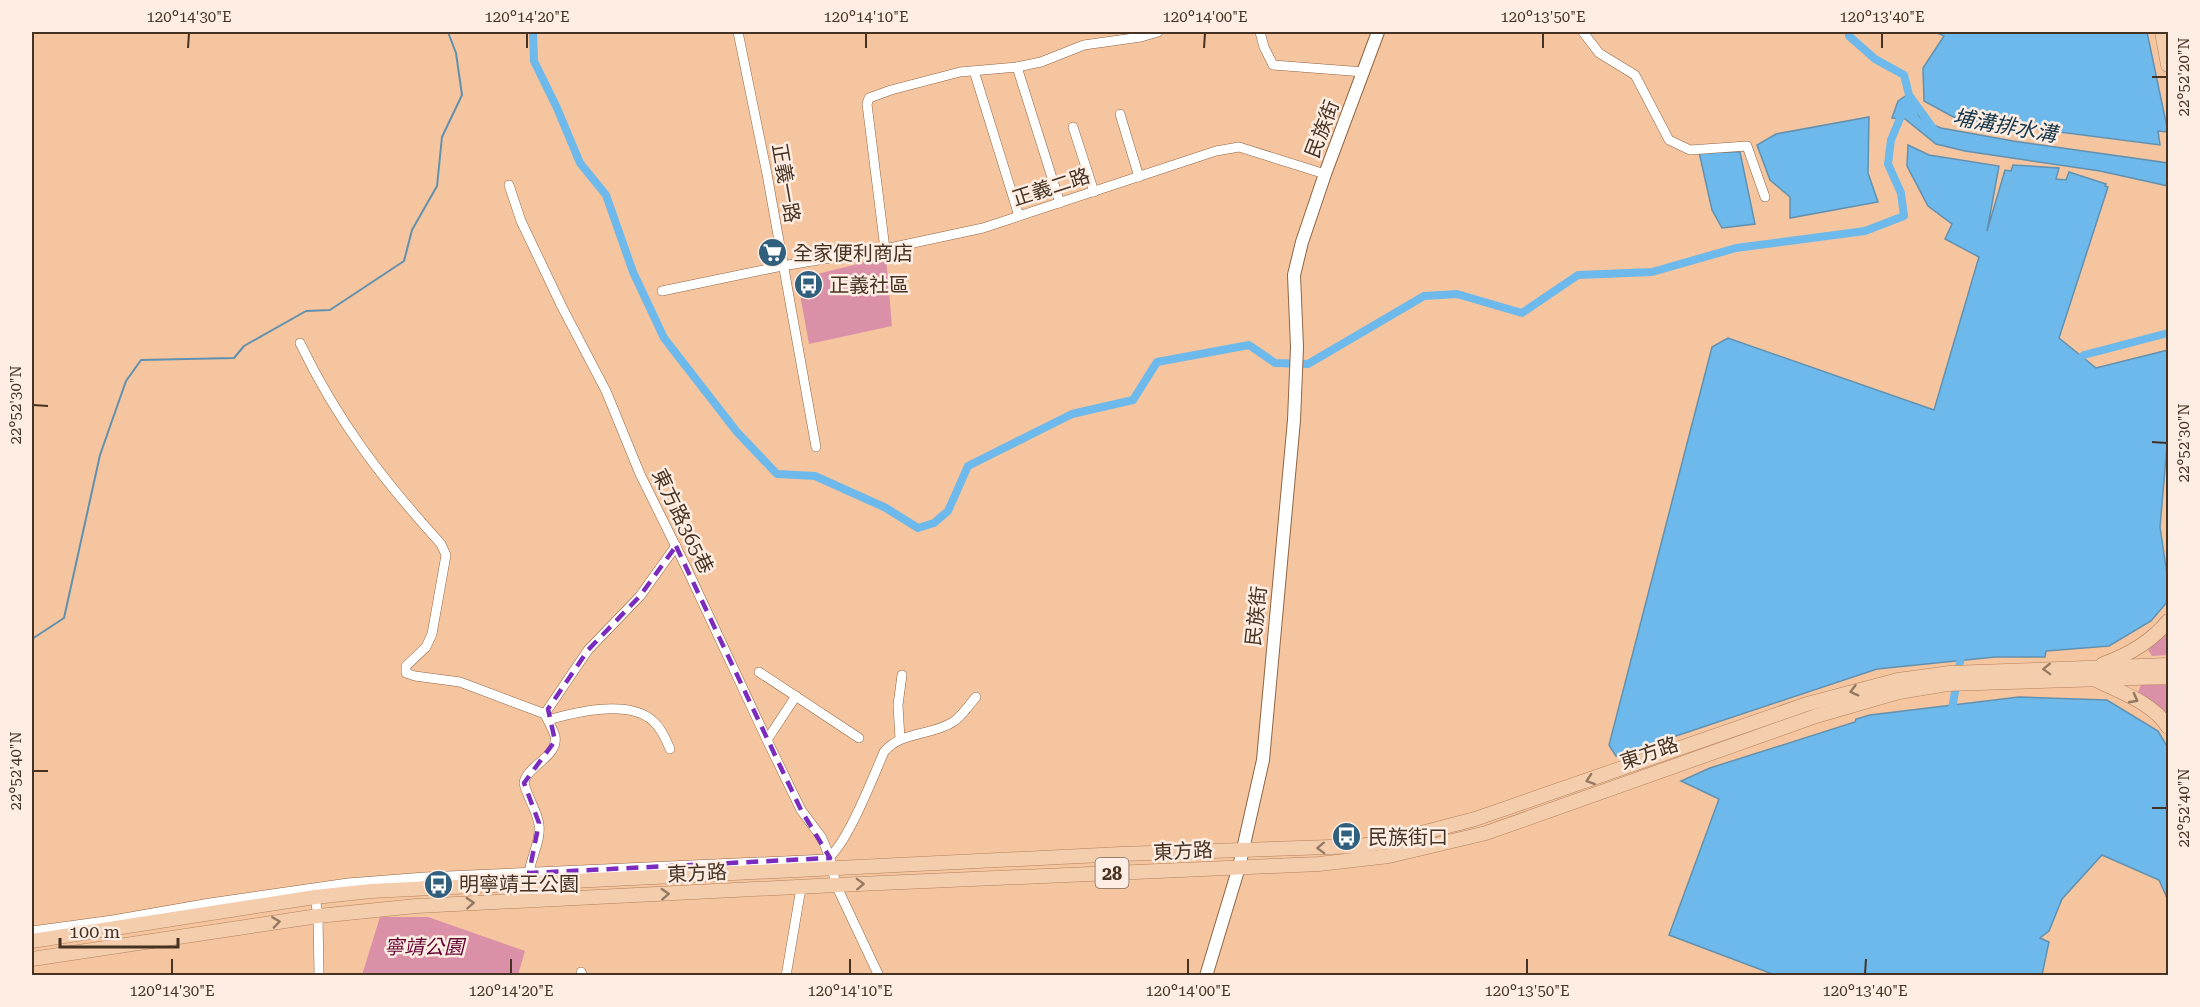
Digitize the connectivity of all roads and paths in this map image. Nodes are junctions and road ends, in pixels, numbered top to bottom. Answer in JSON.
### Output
{"nodes":[{"id":1,"x":738,"y":32,"type":"edge"},
{"id":2,"x":1158,"y":32,"type":"edge"},
{"id":3,"x":1260,"y":32,"type":"edge"},
{"id":4,"x":1378,"y":32,"type":"edge"},
{"id":5,"x":1583,"y":32,"type":"edge"},
{"id":6,"x":2162,"y":32,"type":"edge"},
{"id":7,"x":2169,"y":65,"type":"edge"},
{"id":8,"x":1017,"y":67,"type":"junction"},
{"id":9,"x":974,"y":70,"type":"junction"},
{"id":10,"x":1364,"y":72,"type":"junction"},
{"id":11,"x":1120,"y":114,"type":"dead end"},
{"id":12,"x":1073,"y":127,"type":"dead end"},
{"id":13,"x":1325,"y":174,"type":"junction"},
{"id":14,"x":1139,"y":177,"type":"junction"},
{"id":15,"x":509,"y":185,"type":"dead end"},
{"id":16,"x":1094,"y":192,"type":"junction"},
{"id":17,"x":1765,"y":197,"type":"dead end"},
{"id":18,"x":1060,"y":203,"type":"junction"},
{"id":19,"x":1018,"y":216,"type":"junction"},
{"id":20,"x":885,"y":249,"type":"junction"},
{"id":21,"x":782,"y":266,"type":"junction"},
{"id":22,"x":662,"y":291,"type":"dead end"},
{"id":23,"x":300,"y":343,"type":"dead end"},
{"id":24,"x":816,"y":447,"type":"dead end"},
{"id":25,"x":676,"y":546,"type":"junction"},
{"id":26,"x":2169,"y":621,"type":"edge"},
{"id":27,"x":2169,"y":665,"type":"edge"},
{"id":28,"x":759,"y":672,"type":"dead end"},
{"id":29,"x":2092,"y":674,"type":"junction"},
{"id":30,"x":902,"y":675,"type":"dead end"},
{"id":31,"x":2169,"y":677,"type":"edge"},
{"id":32,"x":796,"y":696,"type":"junction"},
{"id":33,"x":976,"y":697,"type":"dead end"},
{"id":34,"x":547,"y":717,"type":"junction"},
{"id":35,"x":2169,"y":727,"type":"edge"},
{"id":36,"x":860,"y":738,"type":"dead end"},
{"id":37,"x":900,"y":739,"type":"junction"},
{"id":38,"x":767,"y":740,"type":"junction"},
{"id":39,"x":670,"y":749,"type":"dead end"},
{"id":40,"x":1242,"y":849,"type":"junction"},
{"id":41,"x":831,"y":863,"type":"junction"},
{"id":42,"x":1239,"y":867,"type":"junction"},
{"id":43,"x":529,"y":873,"type":"junction"},
{"id":44,"x":503,"y":884,"type":"junction"},
{"id":45,"x":836,"y":885,"type":"junction"},
{"id":46,"x":801,"y":888,"type":"junction"},
{"id":47,"x":315,"y":897,"type":"junction"},
{"id":48,"x":505,"y":902,"type":"junction"},
{"id":49,"x":318,"y":916,"type":"junction"},
{"id":50,"x":32,"y":931,"type":"edge"},
{"id":51,"x":32,"y":941,"type":"edge"},
{"id":52,"x":32,"y":959,"type":"edge"},
{"id":53,"x":319,"y":975,"type":"edge"},
{"id":54,"x":786,"y":975,"type":"edge"},
{"id":55,"x":879,"y":975,"type":"edge"},
{"id":56,"x":1206,"y":975,"type":"edge"}],
"edges":[{"from":1,"to":21,"type":"street","name":"正義一路"},
{"from":2,"to":8,"type":"street"},
{"from":3,"to":10,"type":"street"},
{"from":4,"to":10,"type":"street","name":"民族街"},
{"from":5,"to":17,"type":"street"},
{"from":6,"to":7,"type":"main road"},
{"from":8,"to":9,"type":"street"},
{"from":8,"to":18,"type":"street"},
{"from":9,"to":19,"type":"street"},
{"from":9,"to":20,"type":"street"},
{"from":10,"to":13,"type":"street","name":"民族街"},
{"from":11,"to":14,"type":"street"},
{"from":12,"to":16,"type":"street"},
{"from":13,"to":14,"type":"street","name":"正義二路"},
{"from":13,"to":40,"type":"street","name":"民族街"},
{"from":14,"to":16,"type":"street","name":"正義二路"},
{"from":15,"to":25,"type":"street","name":"東方路365巷"},
{"from":16,"to":18,"type":"street","name":"正義二路"},
{"from":18,"to":19,"type":"street","name":"正義二路"},
{"from":19,"to":20,"type":"street","name":"正義二路"},
{"from":20,"to":21,"type":"street","name":"正義二路"},
{"from":21,"to":22,"type":"street","name":"正義二路"},
{"from":21,"to":24,"type":"street","name":"正義一路"},
{"from":23,"to":34,"type":"street"},
{"from":25,"to":34,"type":"street"},
{"from":25,"to":38,"type":"street","name":"東方路365巷"},
{"from":26,"to":29,"type":"main road"},
{"from":27,"to":29,"type":"main road","name":"東方路","number":"28"},
{"from":28,"to":32,"type":"street"},
{"from":29,"to":31,"type":"main road","name":"東方路","number":"28"},
{"from":29,"to":35,"type":"main road","one_way":true},
{"from":29,"to":40,"type":"main road","name":"東方路","number":"28","one_way":true},
{"from":29,"to":42,"type":"main road","name":"東方路","number":"28"},
{"from":30,"to":37,"type":"street"},
{"from":32,"to":36,"type":"street"},
{"from":32,"to":38,"type":"street"},
{"from":33,"to":37,"type":"street"},
{"from":34,"to":39,"type":"street"},
{"from":34,"to":43,"type":"street"},
{"from":37,"to":41,"type":"street"},
{"from":38,"to":41,"type":"street","name":"東方路365巷"},
{"from":40,"to":41,"type":"main road","name":"東方路","number":"28"},
{"from":40,"to":42,"type":"street","name":"民族街"},
{"from":41,"to":43,"type":"street"},
{"from":41,"to":44,"type":"main road","name":"東方路","number":"28"},
{"from":41,"to":45,"type":"street","name":"東方路365巷"},
{"from":45,"to":42,"type":"main road","name":"東方路","number":"28","one_way":true},
{"from":42,"to":56,"type":"street"},
{"from":43,"to":50,"type":"street"},
{"from":44,"to":47,"type":"main road","name":"東方路","number":"28"},
{"from":44,"to":48,"type":"street"},
{"from":45,"to":46,"type":"main road","name":"東方路","number":"28"},
{"from":45,"to":55,"type":"street","name":"東方路365巷"},
{"from":48,"to":46,"type":"main road","name":"東方路","number":"28","one_way":true},
{"from":46,"to":54,"type":"street"},
{"from":47,"to":49,"type":"street"},
{"from":47,"to":51,"type":"main road","name":"東方路","number":"28"},
{"from":49,"to":48,"type":"main road","name":"東方路","number":"28","one_way":true},
{"from":52,"to":49,"type":"main road","name":"東方路","number":"28","one_way":true},
{"from":49,"to":53,"type":"street"}]}
